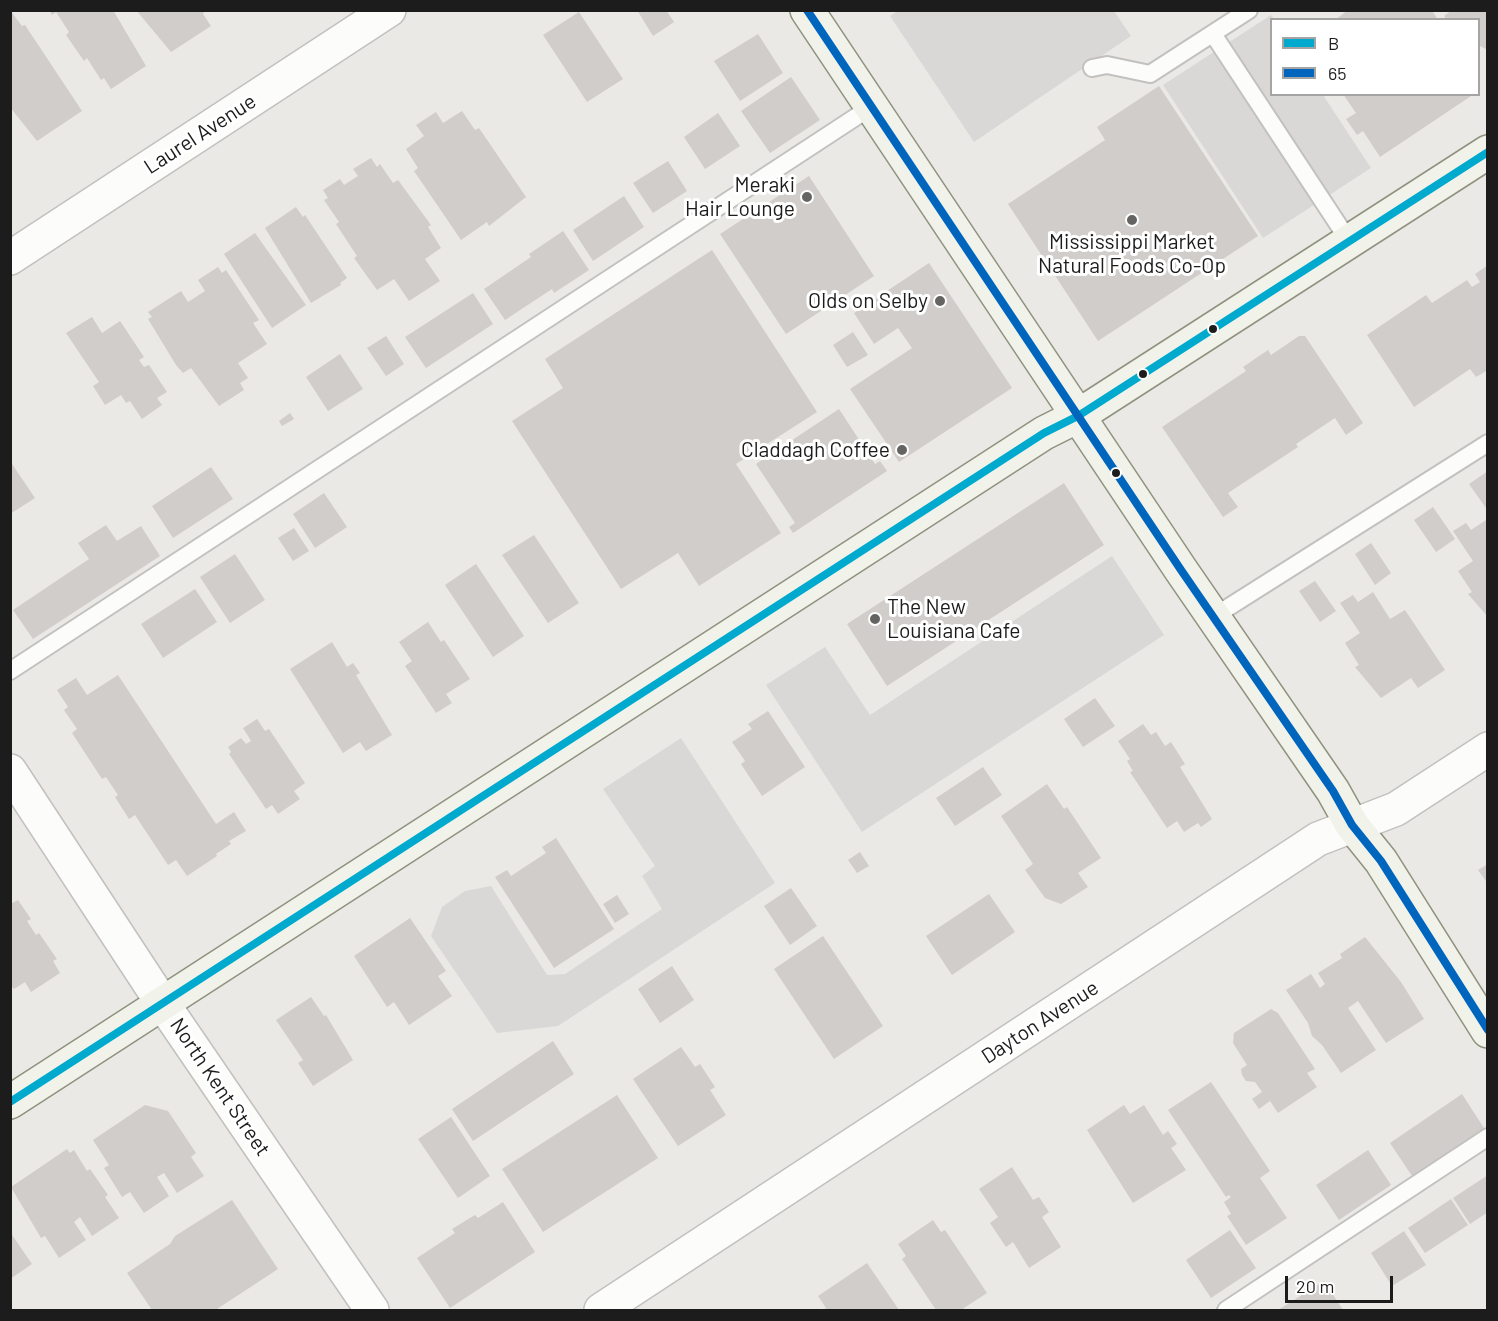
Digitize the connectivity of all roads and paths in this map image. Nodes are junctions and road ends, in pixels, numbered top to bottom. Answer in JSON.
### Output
{"nodes":[{"id":1,"x":389,"y":10,"type":"edge"},
{"id":2,"x":807,"y":10,"type":"edge"},
{"id":3,"x":1249,"y":10,"type":"edge"},
{"id":4,"x":1213,"y":34,"type":"junction"},
{"id":5,"x":1092,"y":68,"type":"dead end"},
{"id":6,"x":871,"y":107,"type":"junction"},
{"id":7,"x":1488,"y":152,"type":"edge"},
{"id":8,"x":1350,"y":241,"type":"junction"},
{"id":9,"x":10,"y":258,"type":"edge"},
{"id":10,"x":1078,"y":416,"type":"junction"},
{"id":11,"x":1488,"y":443,"type":"edge"},
{"id":12,"x":1213,"y":617,"type":"junction"},
{"id":13,"x":10,"y":671,"type":"edge"},
{"id":14,"x":1488,"y":749,"type":"edge"},
{"id":15,"x":10,"y":771,"type":"edge"},
{"id":16,"x":1352,"y":825,"type":"junction"},
{"id":17,"x":163,"y":1004,"type":"junction"},
{"id":18,"x":1488,"y":1031,"type":"edge"},
{"id":19,"x":10,"y":1102,"type":"edge"},
{"id":20,"x":1488,"y":1137,"type":"edge"},
{"id":21,"x":372,"y":1311,"type":"edge"},
{"id":22,"x":602,"y":1311,"type":"edge"},
{"id":23,"x":1226,"y":1311,"type":"edge"}],
"edges":[{"from":1,"to":9,"type":"street","name":"Laurel Avenue"},
{"from":2,"to":6,"type":"street"},
{"from":3,"to":4,"type":"lane"},
{"from":4,"to":5,"type":"lane"},
{"from":4,"to":8,"type":"lane"},
{"from":6,"to":10,"type":"street"},
{"from":6,"to":13,"type":"lane"},
{"from":7,"to":8,"type":"street"},
{"from":8,"to":10,"type":"street"},
{"from":10,"to":12,"type":"street"},
{"from":10,"to":17,"type":"street"},
{"from":11,"to":12,"type":"lane"},
{"from":12,"to":16,"type":"street"},
{"from":14,"to":16,"type":"street","name":"Dayton Avenue"},
{"from":15,"to":17,"type":"street","name":"North Kent Street"},
{"from":16,"to":18,"type":"street"},
{"from":16,"to":22,"type":"street","name":"Dayton Avenue"},
{"from":17,"to":19,"type":"street"},
{"from":17,"to":21,"type":"street","name":"North Kent Street"},
{"from":20,"to":23,"type":"lane"}]}
